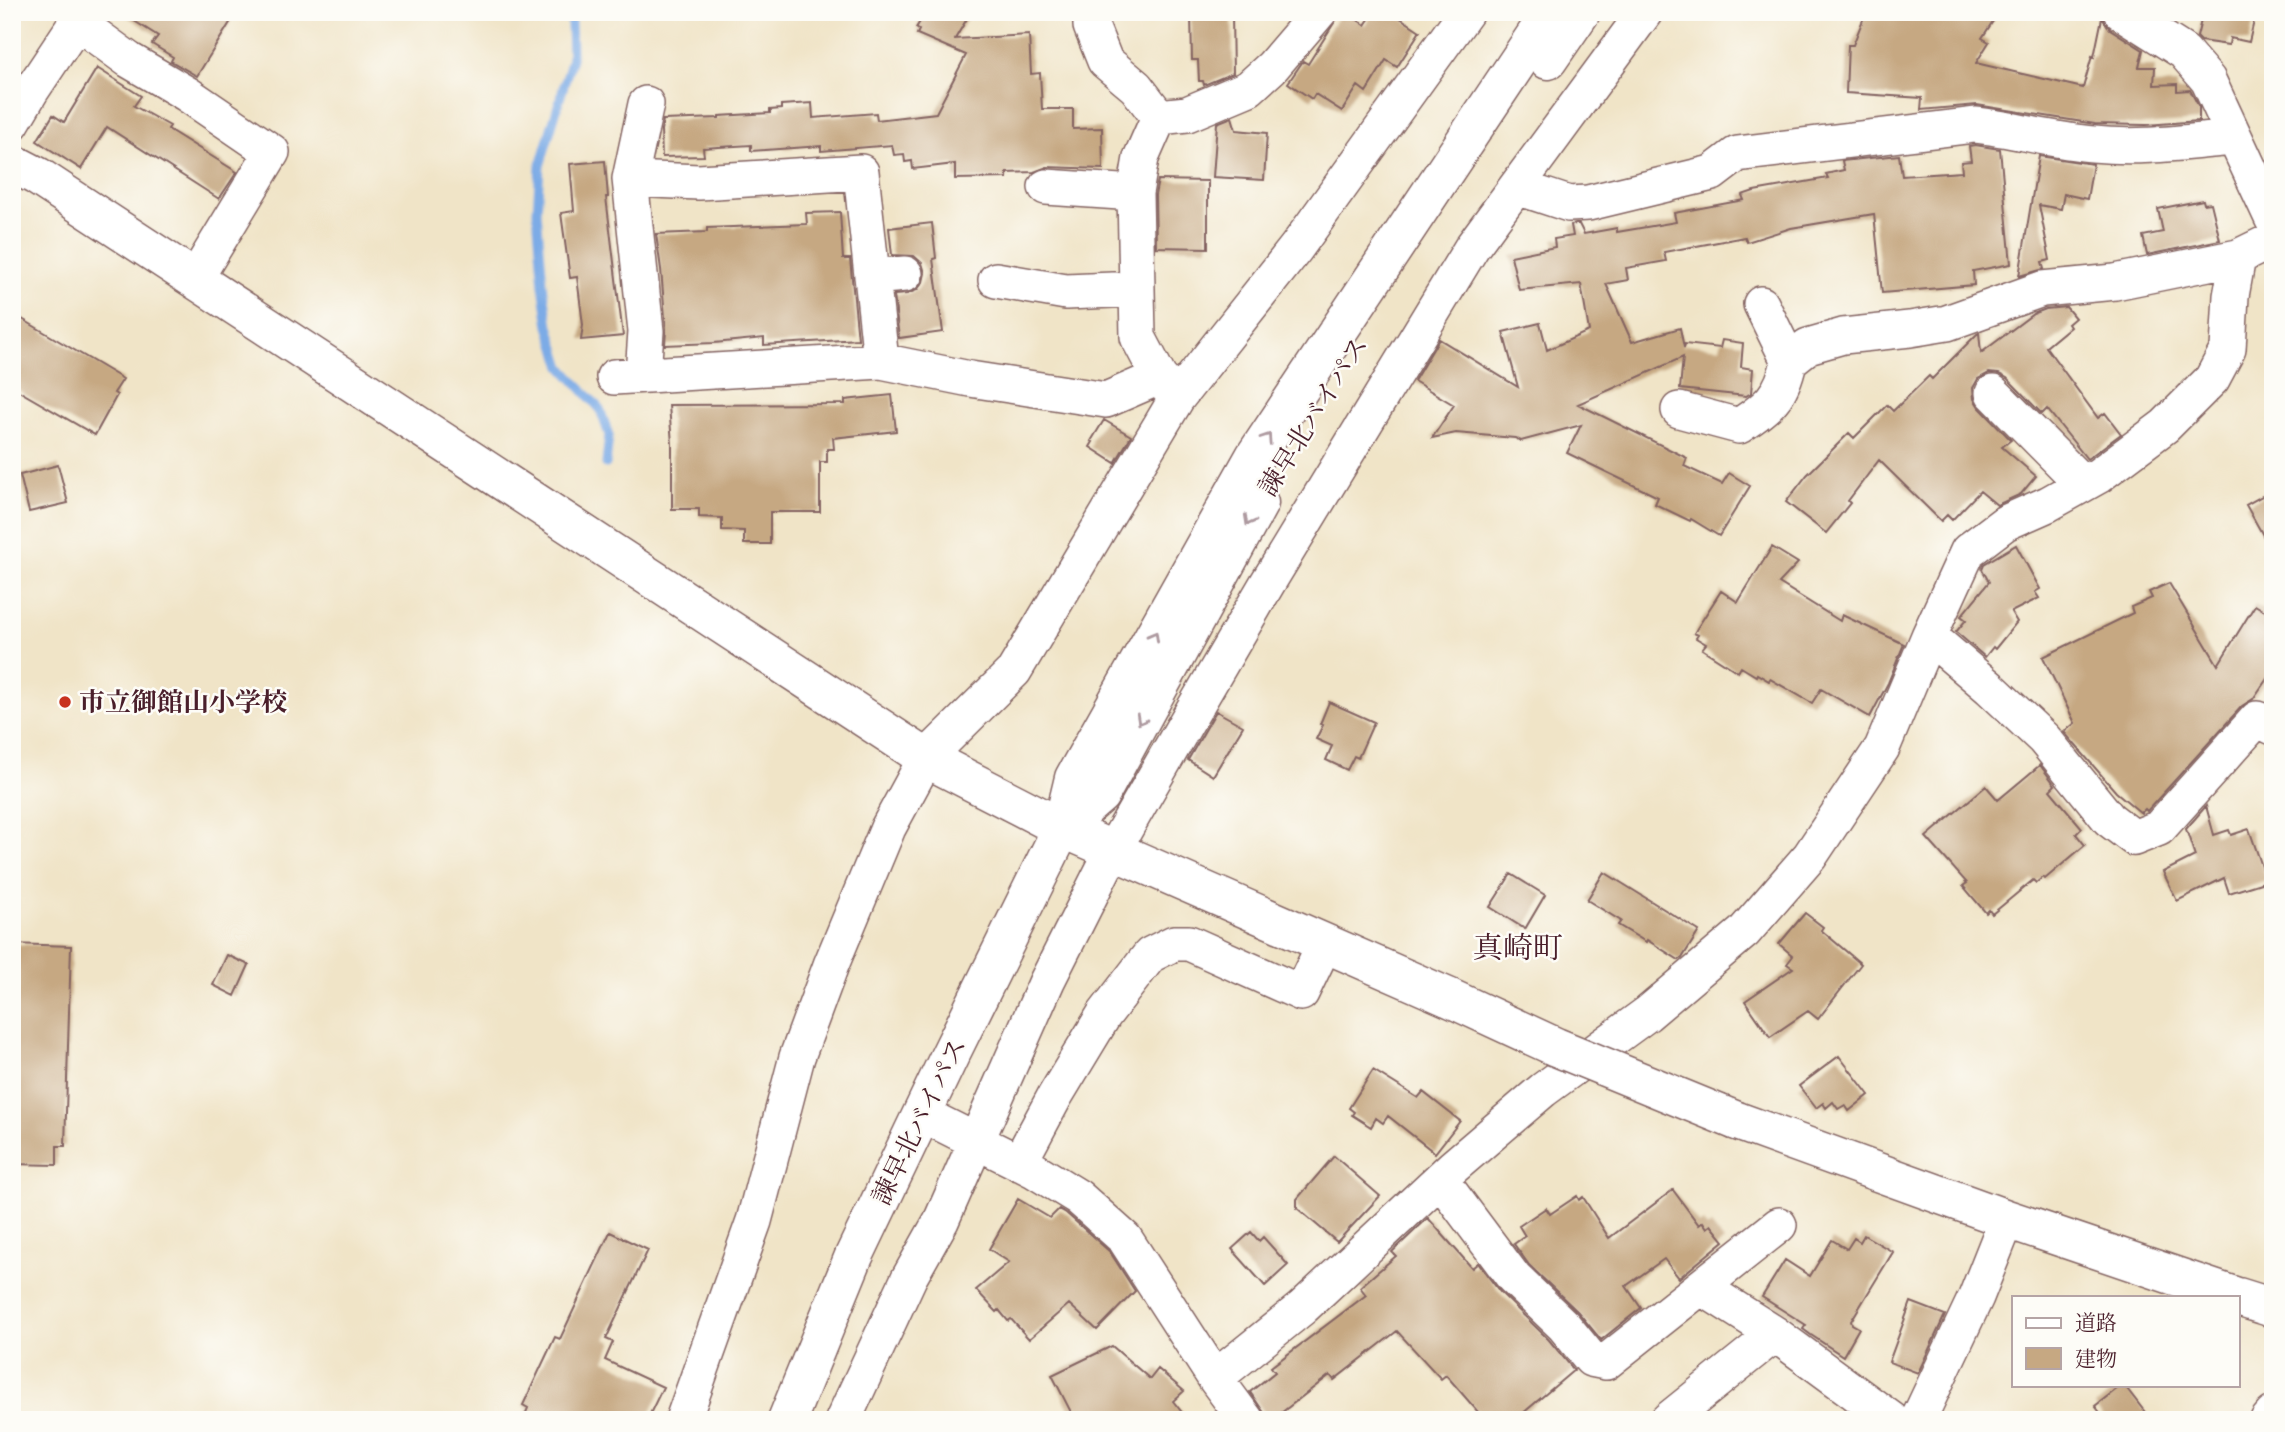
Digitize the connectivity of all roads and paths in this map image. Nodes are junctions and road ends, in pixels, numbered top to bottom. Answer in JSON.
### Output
{"nodes":[{"id":1,"x":1091,"y":12,"type":"edge"},
{"id":2,"x":1319,"y":12,"type":"edge"},
{"id":3,"x":1466,"y":12,"type":"edge"},
{"id":4,"x":1550,"y":12,"type":"edge"},
{"id":5,"x":1581,"y":12,"type":"edge"},
{"id":6,"x":1645,"y":12,"type":"edge"},
{"id":7,"x":2121,"y":12,"type":"edge"},
{"id":8,"x":79,"y":17,"type":"edge"},
{"id":9,"x":646,"y":104,"type":"dead end"},
{"id":10,"x":1158,"y":117,"type":"junction"},
{"id":11,"x":12,"y":123,"type":"edge"},
{"id":12,"x":2234,"y":138,"type":"junction"},
{"id":13,"x":12,"y":163,"type":"edge"},
{"id":14,"x":630,"y":179,"type":"junction"},
{"id":15,"x":1046,"y":187,"type":"dead end"},
{"id":16,"x":1517,"y":187,"type":"junction"},
{"id":17,"x":1135,"y":193,"type":"junction"},
{"id":18,"x":2273,"y":220,"type":"edge"},
{"id":19,"x":2273,"y":240,"type":"edge"},
{"id":20,"x":2238,"y":257,"type":"junction"},
{"id":21,"x":195,"y":279,"type":"junction"},
{"id":22,"x":1137,"y":289,"type":"junction"},
{"id":23,"x":1010,"y":292,"type":"dead end"},
{"id":24,"x":1761,"y":304,"type":"dead end"},
{"id":25,"x":881,"y":361,"type":"junction"},
{"id":26,"x":1789,"y":361,"type":"junction"},
{"id":27,"x":1168,"y":387,"type":"junction"},
{"id":28,"x":1993,"y":393,"type":"dead end"},
{"id":29,"x":1679,"y":410,"type":"dead end"},
{"id":30,"x":2084,"y":484,"type":"junction"},
{"id":31,"x":1929,"y":636,"type":"junction"},
{"id":32,"x":2273,"y":727,"type":"edge"},
{"id":33,"x":926,"y":758,"type":"junction"},
{"id":34,"x":1062,"y":828,"type":"junction"},
{"id":35,"x":1114,"y":850,"type":"junction"},
{"id":36,"x":1325,"y":943,"type":"junction"},
{"id":37,"x":922,"y":1114,"type":"junction"},
{"id":38,"x":976,"y":1141,"type":"junction"},
{"id":39,"x":1019,"y":1163,"type":"junction"},
{"id":40,"x":1440,"y":1179,"type":"junction"},
{"id":41,"x":2007,"y":1219,"type":"junction"},
{"id":42,"x":1779,"y":1225,"type":"dead end"},
{"id":43,"x":1701,"y":1287,"type":"junction"},
{"id":44,"x":2235,"y":1296,"type":"edge"},
{"id":45,"x":2240,"y":1298,"type":"edge"},
{"id":46,"x":2273,"y":1308,"type":"edge"},
{"id":47,"x":1775,"y":1334,"type":"junction"},
{"id":48,"x":1215,"y":1378,"type":"junction"},
{"id":49,"x":2273,"y":1414,"type":"edge"},
{"id":50,"x":683,"y":1420,"type":"edge"},
{"id":51,"x":787,"y":1420,"type":"edge"},
{"id":52,"x":843,"y":1420,"type":"edge"},
{"id":53,"x":1246,"y":1420,"type":"edge"},
{"id":54,"x":1668,"y":1420,"type":"edge"},
{"id":55,"x":1892,"y":1420,"type":"edge"},
{"id":56,"x":1917,"y":1420,"type":"edge"},
{"id":57,"x":2268,"y":1420,"type":"edge"}],
"edges":[{"from":1,"to":10,"type":"street"},
{"from":2,"to":10,"type":"street"},
{"from":3,"to":27,"type":"street"},
{"from":34,"to":4,"type":"main road","name":"諫早北バイパス","one_way":true},
{"from":5,"to":34,"type":"main road","name":"諫早北バイパス","one_way":true},
{"from":6,"to":16,"type":"street"},
{"from":7,"to":12,"type":"street"},
{"from":8,"to":11,"type":"street"},
{"from":8,"to":21,"type":"street"},
{"from":9,"to":14,"type":"street"},
{"from":10,"to":17,"type":"street"},
{"from":12,"to":16,"type":"street"},
{"from":12,"to":18,"type":"street"},
{"from":13,"to":21,"type":"main road"},
{"from":14,"to":25,"type":"street"},
{"from":14,"to":25,"type":"street"},
{"from":15,"to":17,"type":"street"},
{"from":16,"to":35,"type":"street"},
{"from":17,"to":22,"type":"street"},
{"from":19,"to":20,"type":"street"},
{"from":20,"to":26,"type":"street"},
{"from":20,"to":30,"type":"street"},
{"from":21,"to":33,"type":"main road"},
{"from":22,"to":23,"type":"street"},
{"from":22,"to":27,"type":"street"},
{"from":24,"to":26,"type":"street"},
{"from":25,"to":27,"type":"street"},
{"from":26,"to":29,"type":"street"},
{"from":27,"to":33,"type":"street"},
{"from":28,"to":30,"type":"street"},
{"from":30,"to":31,"type":"street"},
{"from":31,"to":32,"type":"street"},
{"from":31,"to":40,"type":"street"},
{"from":33,"to":34,"type":"main road"},
{"from":33,"to":50,"type":"street"},
{"from":34,"to":35,"type":"main road"},
{"from":34,"to":37,"type":"main road","name":"諫早北バイパス"},
{"from":35,"to":36,"type":"main road"},
{"from":35,"to":38,"type":"street"},
{"from":36,"to":39,"type":"street"},
{"from":36,"to":41,"type":"main road","bridge":true},
{"from":37,"to":38,"type":"street"},
{"from":37,"to":51,"type":"main road","name":"諫早北バイパス"},
{"from":38,"to":39,"type":"street"},
{"from":38,"to":52,"type":"street"},
{"from":39,"to":48,"type":"street"},
{"from":40,"to":43,"type":"street"},
{"from":40,"to":48,"type":"street"},
{"from":41,"to":44,"type":"main road"},
{"from":41,"to":56,"type":"street"},
{"from":42,"to":43,"type":"street"},
{"from":43,"to":47,"type":"street"},
{"from":45,"to":46,"type":"main road"},
{"from":47,"to":54,"type":"street"},
{"from":47,"to":55,"type":"street"},
{"from":48,"to":53,"type":"street"},
{"from":49,"to":57,"type":"street"}]}
